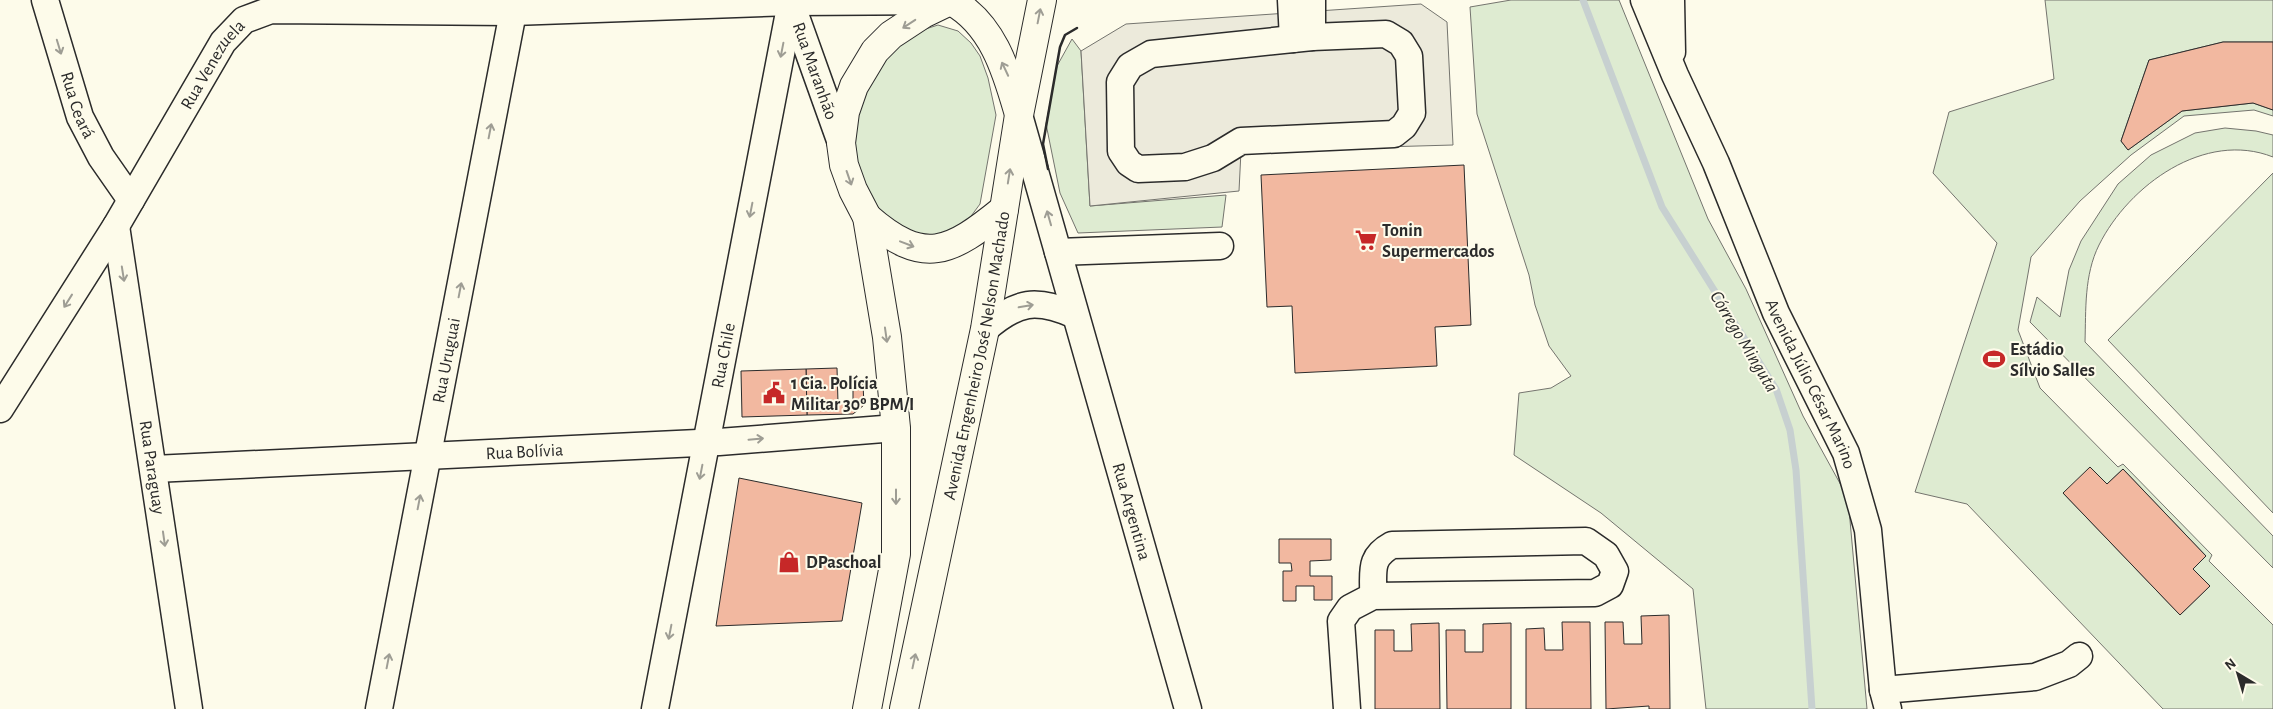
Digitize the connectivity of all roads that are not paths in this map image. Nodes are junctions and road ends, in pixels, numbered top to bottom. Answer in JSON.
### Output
{"nodes":[{"id":1,"x":45,"y":0,"type":"edge"},
{"id":2,"x":951,"y":0,"type":"edge"},
{"id":3,"x":1042,"y":0,"type":"edge"},
{"id":4,"x":1292,"y":0,"type":"edge"},
{"id":5,"x":1312,"y":0,"type":"edge"},
{"id":6,"x":1644,"y":0,"type":"edge"},
{"id":7,"x":1671,"y":0,"type":"edge"},
{"id":8,"x":790,"y":1,"type":"edge"},
{"id":9,"x":415,"y":5,"type":"edge"},
{"id":10,"x":512,"y":12,"type":"junction"},
{"id":11,"x":1303,"y":38,"type":"junction"},
{"id":12,"x":1675,"y":75,"type":"junction"},
{"id":13,"x":1019,"y":115,"type":"junction"},
{"id":14,"x":841,"y":143,"type":"junction"},
{"id":15,"x":131,"y":200,"type":"junction"},
{"id":16,"x":1004,"y":209,"type":"junction"},
{"id":17,"x":867,"y":217,"type":"junction"},
{"id":18,"x":116,"y":226,"type":"junction"},
{"id":19,"x":1220,"y":246,"type":"dead end"},
{"id":20,"x":1058,"y":252,"type":"junction"},
{"id":21,"x":1075,"y":315,"type":"junction"},
{"id":22,"x":985,"y":329,"type":"junction"},
{"id":23,"x":0,"y":409,"type":"edge"},
{"id":24,"x":896,"y":428,"type":"junction"},
{"id":25,"x":707,"y":442,"type":"junction"},
{"id":26,"x":428,"y":457,"type":"junction"},
{"id":27,"x":154,"y":469,"type":"junction"},
{"id":28,"x":1372,"y":596,"type":"junction"},
{"id":29,"x":2079,"y":656,"type":"dead end"},
{"id":30,"x":1886,"y":700,"type":"edge"},
{"id":31,"x":189,"y":709,"type":"edge"},
{"id":32,"x":379,"y":709,"type":"edge"},
{"id":33,"x":655,"y":709,"type":"edge"},
{"id":34,"x":867,"y":709,"type":"edge"},
{"id":35,"x":904,"y":709,"type":"edge"},
{"id":36,"x":1188,"y":709,"type":"edge"},
{"id":37,"x":1347,"y":709,"type":"edge"}],
"edges":[{"from":1,"to":15,"type":"street","name":"Rua Ceará","one_way":true},
{"from":2,"to":8,"type":"street","name":"Rua Venezuela"},
{"from":13,"to":2,"type":"main road","one_way":true},
{"from":2,"to":14,"type":"main road","one_way":true},
{"from":13,"to":3,"type":"main road","name":"Avenida Engenheiro José Nelson Machado","one_way":true},
{"from":4,"to":11,"type":"street"},
{"from":5,"to":11,"type":"street"},
{"from":6,"to":12,"type":"street","name":"Avenida Júlio César Marino"},
{"from":7,"to":12,"type":"street","name":"Avenida Júlio César Marino"},
{"from":8,"to":10,"type":"street","name":"Rua Venezuela"},
{"from":8,"to":14,"type":"street","name":"Rua Maranhão"},
{"from":8,"to":25,"type":"street","name":"Rua Chile","one_way":true},
{"from":9,"to":10,"type":"street","name":"Rua Venezuela"},
{"from":9,"to":15,"type":"street","name":"Rua Venezuela"},
{"from":26,"to":10,"type":"street","name":"Rua Uruguai","one_way":true},
{"from":11,"to":11,"type":"street"},
{"from":12,"to":30,"type":"street","name":"Avenida Júlio César Marino"},
{"from":16,"to":13,"type":"main road","name":"Avenida Engenheiro José Nelson Machado","one_way":true},
{"from":20,"to":13,"type":"street","name":"Rua Argentina","one_way":true},
{"from":14,"to":17,"type":"main road","one_way":true},
{"from":15,"to":18,"type":"street","name":"Rua Venezuela"},
{"from":17,"to":16,"type":"main road","one_way":true},
{"from":16,"to":22,"type":"main road","name":"Avenida Engenheiro José Nelson Machado"},
{"from":17,"to":24,"type":"main road","one_way":true},
{"from":18,"to":23,"type":"street","name":"Rua Venezuela","one_way":true},
{"from":18,"to":27,"type":"street","name":"Rua Paraguay","one_way":true},
{"from":19,"to":20,"type":"street"},
{"from":20,"to":21,"type":"street","name":"Rua Argentina"},
{"from":22,"to":21,"type":"street","one_way":true},
{"from":21,"to":36,"type":"street","name":"Rua Argentina"},
{"from":35,"to":22,"type":"main road","name":"Avenida Engenheiro José Nelson Machado","one_way":true},
{"from":25,"to":24,"type":"street","name":"Rua Bolívia","one_way":true},
{"from":24,"to":34,"type":"main road","one_way":true},
{"from":25,"to":26,"type":"street","name":"Rua Bolívia"},
{"from":25,"to":33,"type":"street","name":"Rua Chile","one_way":true},
{"from":26,"to":27,"type":"street","name":"Rua Bolívia"},
{"from":32,"to":26,"type":"street","name":"Rua Uruguai","one_way":true},
{"from":27,"to":31,"type":"street","name":"Rua Paraguay","one_way":true},
{"from":28,"to":28,"type":"street"},
{"from":28,"to":37,"type":"street"},
{"from":29,"to":30,"type":"street"}]}
